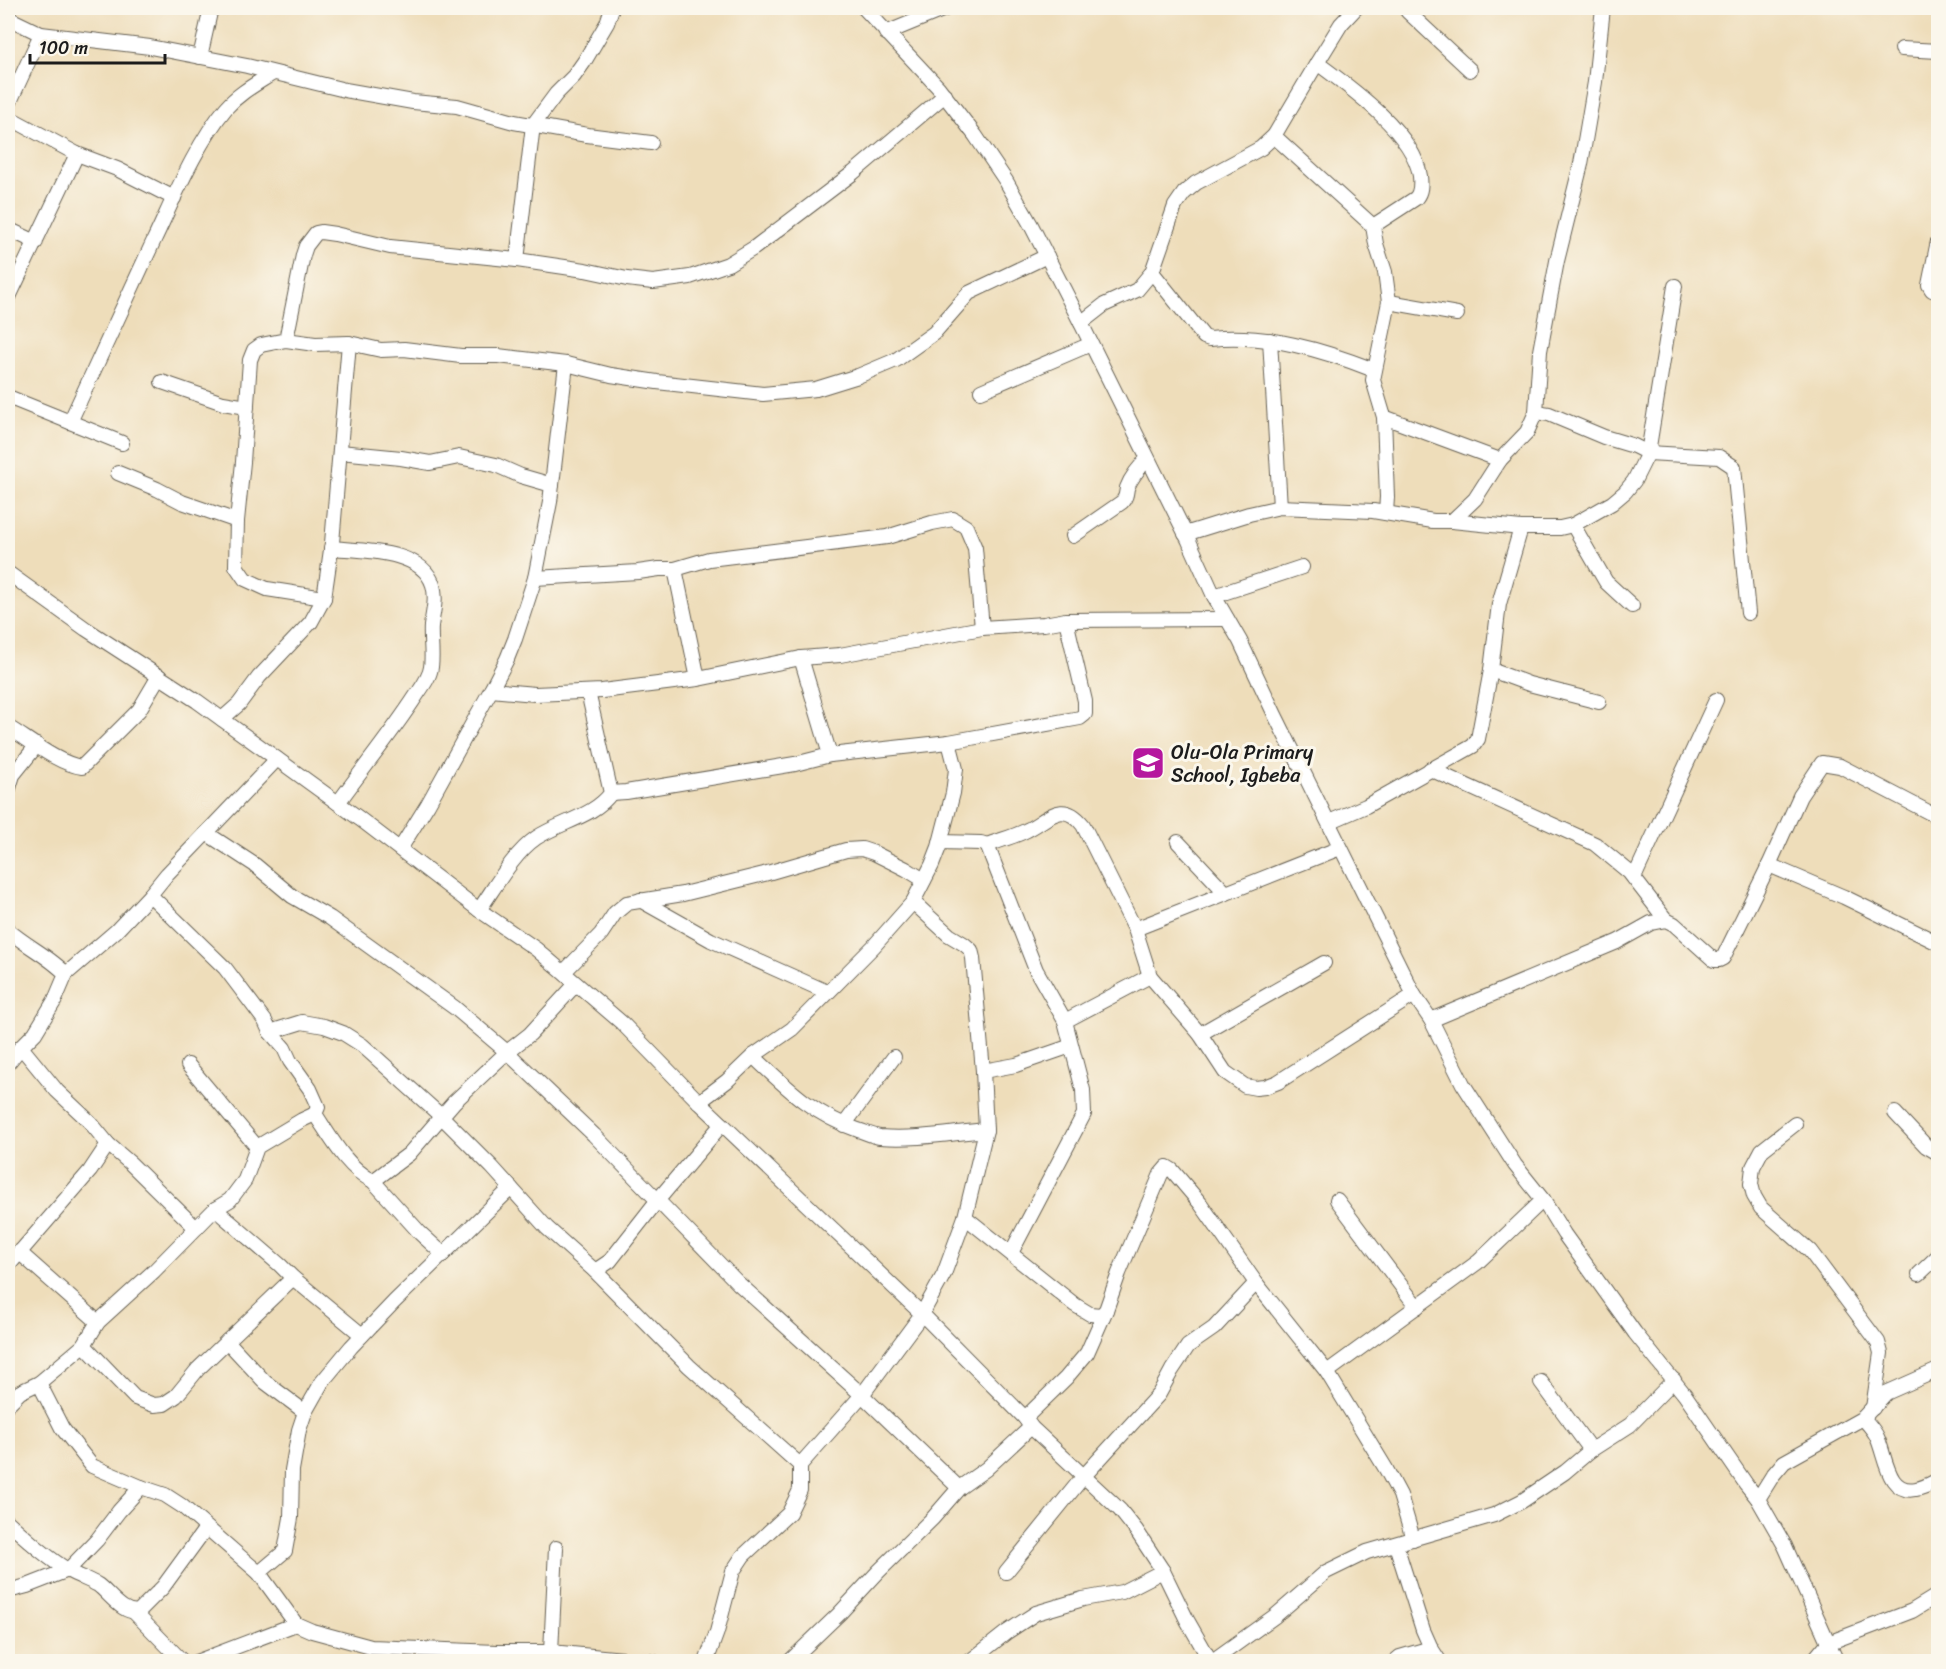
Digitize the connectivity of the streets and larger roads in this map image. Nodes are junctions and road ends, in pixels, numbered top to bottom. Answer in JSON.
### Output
{"nodes":[{"id":1,"x":211,"y":8,"type":"edge"},
{"id":2,"x":612,"y":8,"type":"edge"},
{"id":3,"x":864,"y":8,"type":"edge"},
{"id":4,"x":946,"y":8,"type":"edge"},
{"id":5,"x":1356,"y":8,"type":"edge"},
{"id":6,"x":1589,"y":8,"type":"edge"},
{"id":7,"x":1406,"y":9,"type":"edge"},
{"id":8,"x":1603,"y":10,"type":"edge"},
{"id":9,"x":8,"y":18,"type":"edge"},
{"id":10,"x":886,"y":33,"type":"junction"},
{"id":11,"x":41,"y":34,"type":"junction"},
{"id":12,"x":1902,"y":49,"type":"dead end"},
{"id":13,"x":1938,"y":51,"type":"edge"},
{"id":14,"x":200,"y":57,"type":"junction"},
{"id":15,"x":1317,"y":63,"type":"junction"},
{"id":16,"x":1470,"y":70,"type":"dead end"},
{"id":17,"x":273,"y":74,"type":"junction"},
{"id":18,"x":945,"y":95,"type":"junction"},
{"id":19,"x":8,"y":106,"type":"edge"},
{"id":20,"x":8,"y":117,"type":"edge"},
{"id":21,"x":533,"y":125,"type":"junction"},
{"id":22,"x":1274,"y":136,"type":"junction"},
{"id":23,"x":651,"y":143,"type":"dead end"},
{"id":24,"x":77,"y":154,"type":"junction"},
{"id":25,"x":174,"y":198,"type":"junction"},
{"id":26,"x":1373,"y":226,"type":"junction"},
{"id":27,"x":8,"y":229,"type":"edge"},
{"id":28,"x":1938,"y":241,"type":"edge"},
{"id":29,"x":36,"y":242,"type":"junction"},
{"id":30,"x":1047,"y":256,"type":"junction"},
{"id":31,"x":517,"y":260,"type":"junction"},
{"id":32,"x":1152,"y":272,"type":"junction"},
{"id":33,"x":1675,"y":285,"type":"dead end"},
{"id":34,"x":1938,"y":292,"type":"edge"},
{"id":35,"x":8,"y":299,"type":"edge"},
{"id":36,"x":1389,"y":302,"type":"junction"},
{"id":37,"x":1456,"y":314,"type":"dead end"},
{"id":38,"x":1081,"y":323,"type":"junction"},
{"id":39,"x":286,"y":340,"type":"junction"},
{"id":40,"x":1270,"y":340,"type":"junction"},
{"id":41,"x":349,"y":343,"type":"junction"},
{"id":42,"x":1090,"y":344,"type":"junction"},
{"id":43,"x":566,"y":364,"type":"junction"},
{"id":44,"x":1374,"y":370,"type":"junction"},
{"id":45,"x":162,"y":382,"type":"dead end"},
{"id":46,"x":981,"y":391,"type":"dead end"},
{"id":47,"x":8,"y":396,"type":"edge"},
{"id":48,"x":247,"y":406,"type":"junction"},
{"id":49,"x":1536,"y":411,"type":"junction"},
{"id":50,"x":1384,"y":417,"type":"junction"},
{"id":51,"x":70,"y":422,"type":"junction"},
{"id":52,"x":122,"y":443,"type":"dead end"},
{"id":53,"x":340,"y":452,"type":"junction"},
{"id":54,"x":1648,"y":453,"type":"junction"},
{"id":55,"x":1147,"y":459,"type":"junction"},
{"id":56,"x":1500,"y":460,"type":"junction"},
{"id":57,"x":118,"y":473,"type":"dead end"},
{"id":58,"x":552,"y":485,"type":"junction"},
{"id":59,"x":1280,"y":507,"type":"junction"},
{"id":60,"x":1386,"y":513,"type":"junction"},
{"id":61,"x":237,"y":521,"type":"junction"},
{"id":62,"x":1452,"y":521,"type":"junction"},
{"id":63,"x":1573,"y":525,"type":"junction"},
{"id":64,"x":1521,"y":528,"type":"junction"},
{"id":65,"x":1185,"y":534,"type":"junction"},
{"id":66,"x":1073,"y":536,"type":"dead end"},
{"id":67,"x":331,"y":548,"type":"junction"},
{"id":68,"x":1302,"y":567,"type":"dead end"},
{"id":69,"x":675,"y":569,"type":"junction"},
{"id":70,"x":8,"y":573,"type":"edge"},
{"id":71,"x":535,"y":578,"type":"junction"},
{"id":72,"x":1214,"y":596,"type":"junction"},
{"id":73,"x":324,"y":598,"type":"junction"},
{"id":74,"x":1632,"y":606,"type":"dead end"},
{"id":75,"x":1748,"y":613,"type":"dead end"},
{"id":76,"x":1227,"y":619,"type":"junction"},
{"id":77,"x":1066,"y":620,"type":"junction"},
{"id":78,"x":982,"y":628,"type":"junction"},
{"id":79,"x":801,"y":658,"type":"junction"},
{"id":80,"x":1491,"y":670,"type":"junction"},
{"id":81,"x":159,"y":676,"type":"junction"},
{"id":82,"x":698,"y":679,"type":"junction"},
{"id":83,"x":491,"y":690,"type":"junction"},
{"id":84,"x":588,"y":692,"type":"junction"},
{"id":85,"x":1716,"y":700,"type":"dead end"},
{"id":86,"x":1599,"y":702,"type":"dead end"},
{"id":87,"x":222,"y":719,"type":"junction"},
{"id":88,"x":8,"y":727,"type":"edge"},
{"id":89,"x":949,"y":742,"type":"junction"},
{"id":90,"x":37,"y":745,"type":"junction"},
{"id":91,"x":830,"y":755,"type":"junction"},
{"id":92,"x":277,"y":759,"type":"junction"},
{"id":93,"x":1430,"y":769,"type":"junction"},
{"id":94,"x":8,"y":791,"type":"edge"},
{"id":95,"x":611,"y":792,"type":"junction"},
{"id":96,"x":338,"y":803,"type":"junction"},
{"id":97,"x":1938,"y":817,"type":"edge"},
{"id":98,"x":1329,"y":822,"type":"junction"},
{"id":99,"x":206,"y":832,"type":"junction"},
{"id":100,"x":940,"y":842,"type":"junction"},
{"id":101,"x":1178,"y":842,"type":"dead end"},
{"id":102,"x":987,"y":845,"type":"junction"},
{"id":103,"x":1340,"y":848,"type":"junction"},
{"id":104,"x":400,"y":849,"type":"junction"},
{"id":105,"x":1769,"y":865,"type":"junction"},
{"id":106,"x":1634,"y":878,"type":"junction"},
{"id":107,"x":924,"y":880,"type":"junction"},
{"id":108,"x":1226,"y":893,"type":"junction"},
{"id":109,"x":150,"y":895,"type":"junction"},
{"id":110,"x":640,"y":900,"type":"junction"},
{"id":111,"x":914,"y":902,"type":"junction"},
{"id":112,"x":479,"y":909,"type":"junction"},
{"id":113,"x":1666,"y":920,"type":"junction"},
{"id":114,"x":1135,"y":929,"type":"junction"},
{"id":115,"x":8,"y":930,"type":"edge"},
{"id":116,"x":1938,"y":943,"type":"edge"},
{"id":117,"x":1324,"y":963,"type":"dead end"},
{"id":118,"x":564,"y":972,"type":"junction"},
{"id":119,"x":66,"y":974,"type":"junction"},
{"id":120,"x":1150,"y":976,"type":"junction"},
{"id":121,"x":576,"y":984,"type":"junction"},
{"id":122,"x":827,"y":992,"type":"junction"},
{"id":123,"x":1414,"y":995,"type":"junction"},
{"id":124,"x":1431,"y":1020,"type":"junction"},
{"id":125,"x":1065,"y":1021,"type":"junction"},
{"id":126,"x":270,"y":1032,"type":"junction"},
{"id":127,"x":1200,"y":1034,"type":"junction"},
{"id":128,"x":1071,"y":1046,"type":"junction"},
{"id":129,"x":21,"y":1047,"type":"junction"},
{"id":130,"x":507,"y":1052,"type":"junction"},
{"id":131,"x":753,"y":1056,"type":"junction"},
{"id":132,"x":894,"y":1057,"type":"dead end"},
{"id":133,"x":8,"y":1063,"type":"edge"},
{"id":134,"x":188,"y":1065,"type":"dead end"},
{"id":135,"x":983,"y":1071,"type":"junction"},
{"id":136,"x":699,"y":1102,"type":"junction"},
{"id":137,"x":1895,"y":1113,"type":"dead end"},
{"id":138,"x":315,"y":1114,"type":"junction"},
{"id":139,"x":441,"y":1116,"type":"junction"},
{"id":140,"x":722,"y":1124,"type":"junction"},
{"id":141,"x":1795,"y":1124,"type":"dead end"},
{"id":142,"x":844,"y":1125,"type":"junction"},
{"id":143,"x":986,"y":1130,"type":"junction"},
{"id":144,"x":108,"y":1144,"type":"junction"},
{"id":145,"x":257,"y":1147,"type":"junction"},
{"id":146,"x":1938,"y":1153,"type":"edge"},
{"id":147,"x":373,"y":1181,"type":"junction"},
{"id":148,"x":511,"y":1188,"type":"junction"},
{"id":149,"x":657,"y":1200,"type":"junction"},
{"id":150,"x":1337,"y":1200,"type":"dead end"},
{"id":151,"x":1543,"y":1200,"type":"junction"},
{"id":152,"x":215,"y":1209,"type":"junction"},
{"id":153,"x":965,"y":1217,"type":"junction"},
{"id":154,"x":196,"y":1228,"type":"junction"},
{"id":155,"x":19,"y":1252,"type":"junction"},
{"id":156,"x":1011,"y":1253,"type":"junction"},
{"id":157,"x":443,"y":1254,"type":"junction"},
{"id":158,"x":1938,"y":1256,"type":"edge"},
{"id":159,"x":8,"y":1266,"type":"edge"},
{"id":160,"x":595,"y":1271,"type":"junction"},
{"id":161,"x":1919,"y":1274,"type":"dead end"},
{"id":162,"x":293,"y":1278,"type":"junction"},
{"id":163,"x":1256,"y":1283,"type":"junction"},
{"id":164,"x":1417,"y":1307,"type":"junction"},
{"id":165,"x":1106,"y":1310,"type":"junction"},
{"id":166,"x":922,"y":1314,"type":"junction"},
{"id":167,"x":98,"y":1322,"type":"junction"},
{"id":168,"x":362,"y":1335,"type":"junction"},
{"id":169,"x":228,"y":1341,"type":"junction"},
{"id":170,"x":84,"y":1345,"type":"junction"},
{"id":171,"x":1938,"y":1370,"type":"edge"},
{"id":172,"x":1327,"y":1371,"type":"junction"},
{"id":173,"x":1674,"y":1380,"type":"junction"},
{"id":174,"x":1541,"y":1382,"type":"dead end"},
{"id":175,"x":39,"y":1383,"type":"junction"},
{"id":176,"x":862,"y":1395,"type":"junction"},
{"id":177,"x":8,"y":1404,"type":"edge"},
{"id":178,"x":305,"y":1412,"type":"junction"},
{"id":179,"x":1868,"y":1413,"type":"junction"},
{"id":180,"x":1028,"y":1422,"type":"junction"},
{"id":181,"x":1591,"y":1450,"type":"junction"},
{"id":182,"x":800,"y":1465,"type":"junction"},
{"id":183,"x":1083,"y":1477,"type":"junction"},
{"id":184,"x":1938,"y":1480,"type":"edge"},
{"id":185,"x":141,"y":1487,"type":"junction"},
{"id":186,"x":959,"y":1488,"type":"junction"},
{"id":187,"x":1758,"y":1499,"type":"junction"},
{"id":188,"x":8,"y":1522,"type":"edge"},
{"id":189,"x":206,"y":1528,"type":"junction"},
{"id":190,"x":1413,"y":1539,"type":"junction"},
{"id":191,"x":1396,"y":1545,"type":"junction"},
{"id":192,"x":556,"y":1548,"type":"dead end"},
{"id":193,"x":68,"y":1570,"type":"junction"},
{"id":194,"x":1163,"y":1571,"type":"junction"},
{"id":195,"x":1006,"y":1572,"type":"dead end"},
{"id":196,"x":259,"y":1573,"type":"junction"},
{"id":197,"x":8,"y":1591,"type":"edge"},
{"id":198,"x":1938,"y":1595,"type":"edge"},
{"id":199,"x":134,"y":1612,"type":"junction"},
{"id":200,"x":296,"y":1624,"type":"junction"},
{"id":201,"x":1828,"y":1643,"type":"junction"},
{"id":202,"x":371,"y":1647,"type":"junction"},
{"id":203,"x":1431,"y":1648,"type":"junction"},
{"id":204,"x":551,"y":1652,"type":"junction"},
{"id":205,"x":432,"y":1655,"type":"edge"},
{"id":206,"x":639,"y":1661,"type":"edge"},
{"id":207,"x":183,"y":1662,"type":"edge"},
{"id":208,"x":196,"y":1662,"type":"edge"},
{"id":209,"x":369,"y":1662,"type":"edge"},
{"id":210,"x":654,"y":1662,"type":"edge"},
{"id":211,"x":706,"y":1662,"type":"edge"},
{"id":212,"x":789,"y":1662,"type":"edge"},
{"id":213,"x":969,"y":1662,"type":"edge"},
{"id":214,"x":1211,"y":1662,"type":"edge"},
{"id":215,"x":1394,"y":1662,"type":"edge"},
{"id":216,"x":1440,"y":1662,"type":"edge"},
{"id":217,"x":1812,"y":1662,"type":"edge"},
{"id":218,"x":1837,"y":1662,"type":"edge"}],
"edges":[{"from":1,"to":14,"type":"street"},
{"from":2,"to":21,"type":"street"},
{"from":3,"to":10,"type":"street"},
{"from":4,"to":10,"type":"street"},
{"from":5,"to":15,"type":"street"},
{"from":6,"to":8,"type":"street"},
{"from":7,"to":16,"type":"street"},
{"from":8,"to":49,"type":"street"},
{"from":9,"to":11,"type":"street"},
{"from":10,"to":18,"type":"street"},
{"from":11,"to":14,"type":"street"},
{"from":11,"to":19,"type":"street"},
{"from":12,"to":13,"type":"street"},
{"from":14,"to":17,"type":"street"},
{"from":15,"to":22,"type":"street"},
{"from":15,"to":26,"type":"street"},
{"from":17,"to":21,"type":"street"},
{"from":17,"to":25,"type":"street"},
{"from":18,"to":30,"type":"street"},
{"from":18,"to":31,"type":"street"},
{"from":20,"to":24,"type":"street"},
{"from":21,"to":23,"type":"street"},
{"from":21,"to":31,"type":"street"},
{"from":22,"to":26,"type":"street"},
{"from":22,"to":32,"type":"street"},
{"from":24,"to":25,"type":"street"},
{"from":24,"to":29,"type":"street"},
{"from":25,"to":51,"type":"street"},
{"from":26,"to":36,"type":"street"},
{"from":27,"to":29,"type":"street"},
{"from":28,"to":34,"type":"street"},
{"from":29,"to":35,"type":"street"},
{"from":30,"to":38,"type":"street"},
{"from":30,"to":43,"type":"street"},
{"from":31,"to":39,"type":"street"},
{"from":32,"to":38,"type":"street"},
{"from":32,"to":40,"type":"street"},
{"from":33,"to":54,"type":"street"},
{"from":36,"to":37,"type":"street"},
{"from":36,"to":44,"type":"street"},
{"from":38,"to":42,"type":"street"},
{"from":39,"to":41,"type":"street"},
{"from":39,"to":48,"type":"street"},
{"from":40,"to":44,"type":"street"},
{"from":40,"to":59,"type":"street"},
{"from":41,"to":43,"type":"street"},
{"from":41,"to":53,"type":"street"},
{"from":42,"to":46,"type":"street"},
{"from":42,"to":55,"type":"street"},
{"from":43,"to":58,"type":"street"},
{"from":44,"to":50,"type":"street"},
{"from":45,"to":48,"type":"street"},
{"from":47,"to":51,"type":"street"},
{"from":48,"to":61,"type":"street"},
{"from":49,"to":54,"type":"street"},
{"from":49,"to":56,"type":"street"},
{"from":50,"to":56,"type":"street"},
{"from":50,"to":60,"type":"street"},
{"from":51,"to":52,"type":"street"},
{"from":53,"to":58,"type":"street"},
{"from":53,"to":67,"type":"street"},
{"from":54,"to":63,"type":"street"},
{"from":54,"to":75,"type":"street"},
{"from":55,"to":65,"type":"street"},
{"from":55,"to":66,"type":"street"},
{"from":56,"to":62,"type":"street"},
{"from":57,"to":61,"type":"street"},
{"from":58,"to":71,"type":"street"},
{"from":59,"to":60,"type":"street"},
{"from":59,"to":65,"type":"street"},
{"from":60,"to":62,"type":"street"},
{"from":61,"to":73,"type":"street"},
{"from":62,"to":64,"type":"street"},
{"from":63,"to":64,"type":"street"},
{"from":63,"to":74,"type":"street"},
{"from":64,"to":80,"type":"street"},
{"from":65,"to":72,"type":"street"},
{"from":67,"to":73,"type":"street"},
{"from":67,"to":96,"type":"street"},
{"from":68,"to":72,"type":"street"},
{"from":69,"to":71,"type":"street"},
{"from":69,"to":78,"type":"street"},
{"from":69,"to":82,"type":"street"},
{"from":70,"to":81,"type":"street"},
{"from":71,"to":83,"type":"street"},
{"from":72,"to":76,"type":"street"},
{"from":73,"to":87,"type":"street"},
{"from":76,"to":77,"type":"street"},
{"from":76,"to":98,"type":"street"},
{"from":77,"to":78,"type":"street"},
{"from":77,"to":89,"type":"street"},
{"from":78,"to":79,"type":"street"},
{"from":79,"to":82,"type":"street"},
{"from":79,"to":91,"type":"street"},
{"from":80,"to":86,"type":"street"},
{"from":80,"to":93,"type":"street"},
{"from":81,"to":87,"type":"street"},
{"from":81,"to":90,"type":"street"},
{"from":82,"to":84,"type":"street"},
{"from":83,"to":84,"type":"street"},
{"from":83,"to":104,"type":"street"},
{"from":84,"to":95,"type":"street"},
{"from":85,"to":106,"type":"street"},
{"from":87,"to":92,"type":"street"},
{"from":88,"to":90,"type":"street"},
{"from":89,"to":91,"type":"street"},
{"from":89,"to":100,"type":"street"},
{"from":90,"to":94,"type":"street"},
{"from":91,"to":95,"type":"street"},
{"from":92,"to":96,"type":"street"},
{"from":92,"to":99,"type":"street"},
{"from":93,"to":98,"type":"street"},
{"from":93,"to":106,"type":"street"},
{"from":95,"to":112,"type":"street"},
{"from":96,"to":104,"type":"street"},
{"from":97,"to":105,"type":"street"},
{"from":98,"to":103,"type":"street"},
{"from":99,"to":109,"type":"street"},
{"from":99,"to":130,"type":"street"},
{"from":100,"to":102,"type":"street"},
{"from":100,"to":107,"type":"street"},
{"from":101,"to":108,"type":"street"},
{"from":102,"to":114,"type":"street"},
{"from":102,"to":125,"type":"street"},
{"from":103,"to":108,"type":"street"},
{"from":103,"to":123,"type":"street"},
{"from":104,"to":112,"type":"street"},
{"from":105,"to":113,"type":"street"},
{"from":105,"to":116,"type":"street"},
{"from":106,"to":113,"type":"street"},
{"from":107,"to":110,"type":"street"},
{"from":107,"to":111,"type":"street"},
{"from":108,"to":114,"type":"street"},
{"from":109,"to":119,"type":"street"},
{"from":109,"to":126,"type":"street"},
{"from":110,"to":118,"type":"street"},
{"from":110,"to":122,"type":"street"},
{"from":111,"to":122,"type":"street"},
{"from":111,"to":135,"type":"street"},
{"from":112,"to":118,"type":"street"},
{"from":113,"to":124,"type":"street"},
{"from":114,"to":120,"type":"street"},
{"from":115,"to":119,"type":"street"},
{"from":117,"to":127,"type":"street"},
{"from":118,"to":121,"type":"street"},
{"from":119,"to":129,"type":"street"},
{"from":120,"to":125,"type":"street"},
{"from":120,"to":127,"type":"street"},
{"from":121,"to":130,"type":"street"},
{"from":121,"to":136,"type":"street"},
{"from":122,"to":131,"type":"street"},
{"from":123,"to":124,"type":"street"},
{"from":123,"to":127,"type":"street"},
{"from":124,"to":151,"type":"street"},
{"from":125,"to":128,"type":"street"},
{"from":126,"to":138,"type":"street"},
{"from":126,"to":139,"type":"street"},
{"from":128,"to":135,"type":"street"},
{"from":128,"to":156,"type":"street"},
{"from":129,"to":133,"type":"street"},
{"from":129,"to":144,"type":"street"},
{"from":130,"to":139,"type":"street"},
{"from":130,"to":149,"type":"street"},
{"from":131,"to":136,"type":"street"},
{"from":131,"to":142,"type":"street"},
{"from":132,"to":142,"type":"street"},
{"from":134,"to":145,"type":"street"},
{"from":135,"to":143,"type":"street"},
{"from":136,"to":140,"type":"street"},
{"from":137,"to":146,"type":"street"},
{"from":138,"to":145,"type":"street"},
{"from":138,"to":147,"type":"street"},
{"from":139,"to":147,"type":"street"},
{"from":139,"to":148,"type":"street"},
{"from":140,"to":149,"type":"street"},
{"from":140,"to":166,"type":"street"},
{"from":141,"to":179,"type":"street"},
{"from":142,"to":143,"type":"street"},
{"from":143,"to":153,"type":"street"},
{"from":144,"to":154,"type":"street"},
{"from":144,"to":155,"type":"street"},
{"from":145,"to":152,"type":"street"},
{"from":147,"to":157,"type":"street"},
{"from":148,"to":157,"type":"street"},
{"from":148,"to":160,"type":"street"},
{"from":149,"to":160,"type":"street"},
{"from":149,"to":176,"type":"street"},
{"from":150,"to":164,"type":"street"},
{"from":151,"to":164,"type":"street"},
{"from":151,"to":173,"type":"street"},
{"from":152,"to":154,"type":"street"},
{"from":152,"to":162,"type":"street"},
{"from":153,"to":156,"type":"street"},
{"from":153,"to":166,"type":"street"},
{"from":154,"to":167,"type":"street"},
{"from":155,"to":159,"type":"street"},
{"from":155,"to":167,"type":"street"},
{"from":156,"to":165,"type":"street"},
{"from":157,"to":168,"type":"street"},
{"from":158,"to":161,"type":"street"},
{"from":160,"to":182,"type":"street"},
{"from":162,"to":168,"type":"street"},
{"from":162,"to":169,"type":"street"},
{"from":163,"to":165,"type":"street"},
{"from":163,"to":172,"type":"street"},
{"from":163,"to":183,"type":"street"},
{"from":164,"to":172,"type":"street"},
{"from":165,"to":180,"type":"street"},
{"from":166,"to":176,"type":"street"},
{"from":166,"to":180,"type":"street"},
{"from":167,"to":170,"type":"street"},
{"from":168,"to":178,"type":"street"},
{"from":169,"to":170,"type":"street"},
{"from":169,"to":178,"type":"street"},
{"from":170,"to":175,"type":"street"},
{"from":171,"to":179,"type":"street"},
{"from":172,"to":190,"type":"street"},
{"from":173,"to":181,"type":"street"},
{"from":173,"to":187,"type":"street"},
{"from":174,"to":181,"type":"street"},
{"from":175,"to":177,"type":"street"},
{"from":175,"to":185,"type":"street"},
{"from":176,"to":182,"type":"street"},
{"from":176,"to":186,"type":"street"},
{"from":178,"to":196,"type":"street"},
{"from":179,"to":184,"type":"street"},
{"from":179,"to":187,"type":"street"},
{"from":180,"to":183,"type":"street"},
{"from":180,"to":186,"type":"street"},
{"from":181,"to":190,"type":"street"},
{"from":182,"to":211,"type":"street"},
{"from":183,"to":194,"type":"street"},
{"from":183,"to":195,"type":"street"},
{"from":185,"to":189,"type":"street"},
{"from":185,"to":193,"type":"street"},
{"from":186,"to":212,"type":"street"},
{"from":187,"to":201,"type":"street"},
{"from":188,"to":193,"type":"street"},
{"from":189,"to":196,"type":"street"},
{"from":189,"to":199,"type":"street"},
{"from":190,"to":191,"type":"street"},
{"from":191,"to":203,"type":"street"},
{"from":191,"to":214,"type":"street"},
{"from":192,"to":204,"type":"street"},
{"from":193,"to":197,"type":"street"},
{"from":193,"to":199,"type":"street"},
{"from":194,"to":213,"type":"street"},
{"from":194,"to":214,"type":"street"},
{"from":196,"to":200,"type":"street"},
{"from":198,"to":201,"type":"street"},
{"from":199,"to":207,"type":"street"},
{"from":200,"to":202,"type":"street"},
{"from":200,"to":208,"type":"street"},
{"from":201,"to":217,"type":"street"},
{"from":201,"to":218,"type":"street"},
{"from":202,"to":205,"type":"street"},
{"from":202,"to":209,"type":"street"},
{"from":203,"to":215,"type":"street"},
{"from":203,"to":216,"type":"street"},
{"from":204,"to":205,"type":"street"},
{"from":204,"to":206,"type":"street"},
{"from":206,"to":210,"type":"street"}]}
